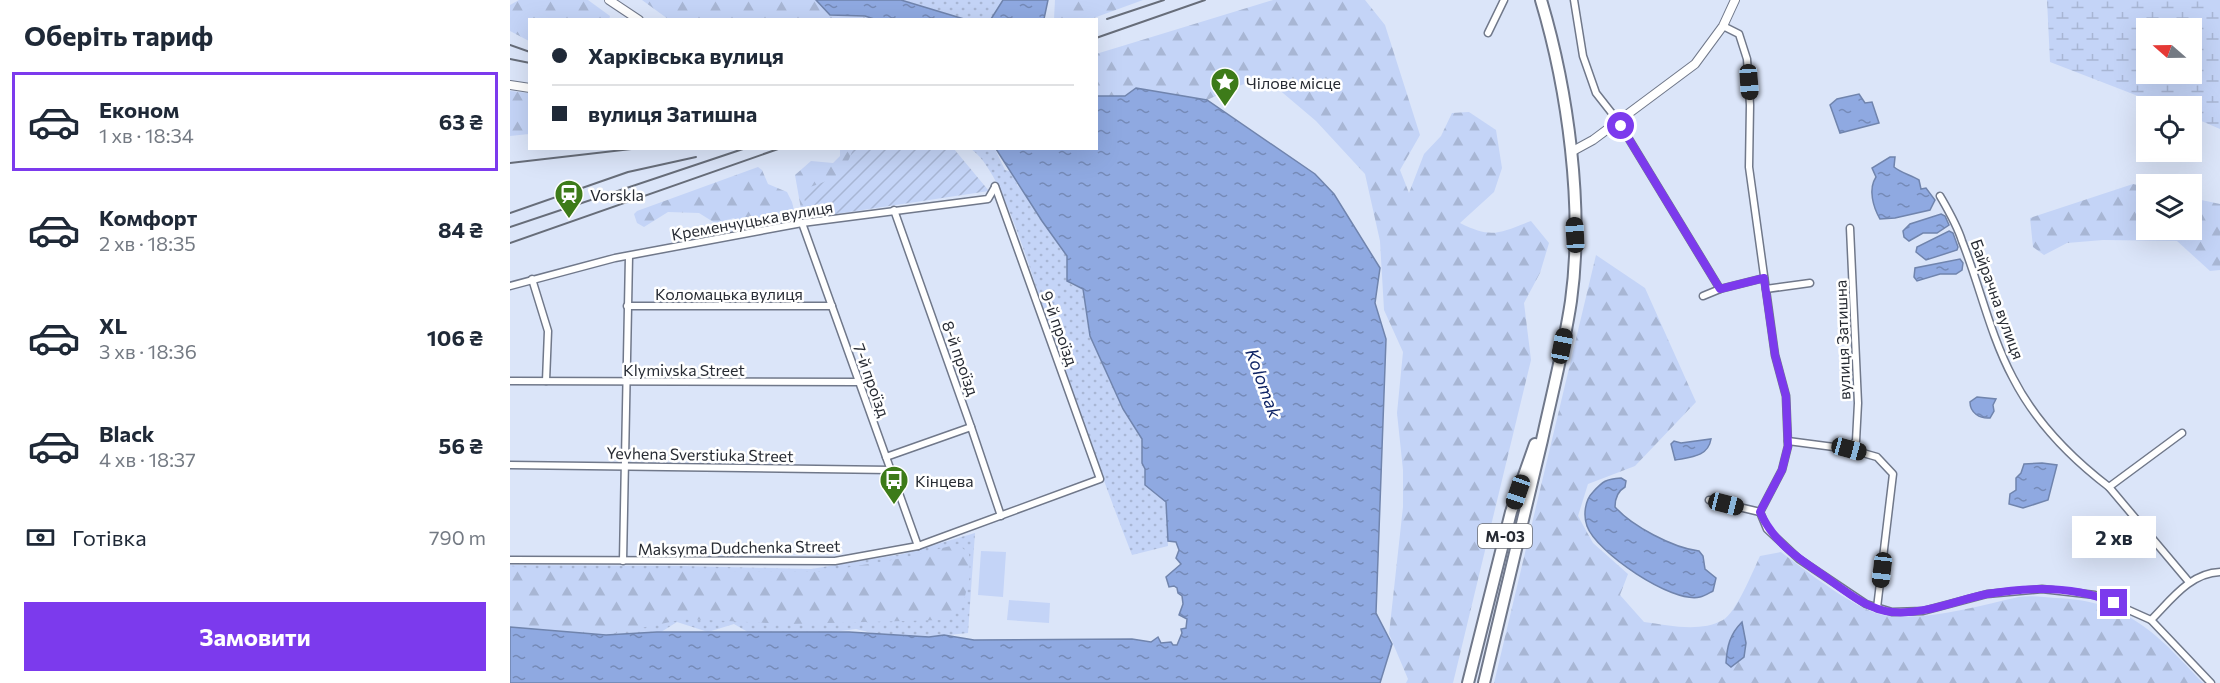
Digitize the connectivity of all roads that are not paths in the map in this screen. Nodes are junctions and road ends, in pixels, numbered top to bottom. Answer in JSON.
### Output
{"nodes":[{"id":1,"x":609,"y":0,"type":"edge"},
{"id":2,"x":1504,"y":0,"type":"edge"},
{"id":3,"x":1541,"y":0,"type":"edge"},
{"id":4,"x":1574,"y":0,"type":"edge"},
{"id":5,"x":1735,"y":0,"type":"edge"},
{"id":6,"x":636,"y":18,"type":"edge"},
{"id":7,"x":1723,"y":26,"type":"junction"},
{"id":8,"x":1488,"y":33,"type":"dead end"},
{"id":9,"x":510,"y":85,"type":"edge"},
{"id":10,"x":528,"y":88,"type":"edge"},
{"id":11,"x":1618,"y":122,"type":"junction"},
{"id":12,"x":1571,"y":152,"type":"junction"},
{"id":13,"x":995,"y":186,"type":"joint"},
{"id":14,"x":1940,"y":196,"type":"dead end"},
{"id":15,"x":894,"y":210,"type":"junction"},
{"id":16,"x":802,"y":223,"type":"junction"},
{"id":17,"x":1850,"y":228,"type":"dead end"},
{"id":18,"x":629,"y":256,"type":"junction"},
{"id":19,"x":1764,"y":278,"type":"junction"},
{"id":20,"x":532,"y":279,"type":"junction"},
{"id":21,"x":1810,"y":283,"type":"dead end"},
{"id":22,"x":510,"y":286,"type":"edge"},
{"id":23,"x":1720,"y":289,"type":"junction"},
{"id":24,"x":1766,"y":289,"type":"junction"},
{"id":25,"x":1703,"y":296,"type":"dead end"},
{"id":26,"x":627,"y":306,"type":"junction"},
{"id":27,"x":832,"y":306,"type":"junction"},
{"id":28,"x":510,"y":381,"type":"edge"},
{"id":29,"x":546,"y":381,"type":"junction"},
{"id":30,"x":626,"y":382,"type":"junction"},
{"id":31,"x":859,"y":382,"type":"junction"},
{"id":32,"x":1553,"y":393,"type":"junction"},
{"id":33,"x":971,"y":427,"type":"junction"},
{"id":34,"x":2182,"y":433,"type":"dead end"},
{"id":35,"x":1788,"y":441,"type":"junction"},
{"id":36,"x":1849,"y":449,"type":"junction"},
{"id":37,"x":886,"y":457,"type":"junction"},
{"id":38,"x":510,"y":465,"type":"edge"},
{"id":39,"x":625,"y":466,"type":"junction"},
{"id":40,"x":891,"y":470,"type":"junction"},
{"id":41,"x":1100,"y":479,"type":"joint"},
{"id":42,"x":2109,"y":487,"type":"junction"},
{"id":43,"x":1709,"y":500,"type":"dead end"},
{"id":44,"x":1760,"y":512,"type":"junction"},
{"id":45,"x":1000,"y":516,"type":"junction"},
{"id":46,"x":918,"y":546,"type":"junction"},
{"id":47,"x":510,"y":560,"type":"edge"},
{"id":48,"x":623,"y":561,"type":"junction"},
{"id":49,"x":2220,"y":572,"type":"edge"},
{"id":50,"x":2189,"y":582,"type":"junction"},
{"id":51,"x":1877,"y":608,"type":"junction"},
{"id":52,"x":2151,"y":620,"type":"junction"},
{"id":53,"x":1468,"y":683,"type":"edge"},
{"id":54,"x":1484,"y":683,"type":"edge"},
{"id":55,"x":2211,"y":683,"type":"edge"}],
"edges":[{"from":1,"to":6,"type":"street"},
{"from":2,"to":8,"type":"street"},
{"from":3,"to":12,"type":"highway","number":"М-03"},
{"from":4,"to":11,"type":"street"},
{"from":5,"to":7,"type":"street"},
{"from":7,"to":11,"type":"street"},
{"from":7,"to":19,"type":"street"},
{"from":9,"to":10,"type":"street"},
{"from":11,"to":12,"type":"street"},
{"from":11,"to":23,"type":"street"},
{"from":12,"to":32,"type":"highway","number":"М-03"},
{"from":13,"to":15,"type":"street","name":"Кременчуцька вулиця"},
{"from":13,"to":41,"type":"street","name":"9-й проїзд"},
{"from":14,"to":42,"type":"street","name":"Байрачна вулиця"},
{"from":15,"to":16,"type":"street","name":"Кременчуцька вулиця"},
{"from":15,"to":33,"type":"street","name":"8-й проїзд"},
{"from":16,"to":18,"type":"street","name":"Кременчуцька вулиця"},
{"from":16,"to":27,"type":"street","name":"7-й проїзд"},
{"from":17,"to":36,"type":"street","name":"вулиця Затишна"},
{"from":18,"to":20,"type":"street","name":"Кременчуцька вулиця"},
{"from":18,"to":26,"type":"street"},
{"from":19,"to":23,"type":"street"},
{"from":19,"to":24,"type":"street"},
{"from":20,"to":22,"type":"street","name":"Кременчуцька вулиця"},
{"from":20,"to":29,"type":"street"},
{"from":21,"to":24,"type":"street"},
{"from":23,"to":25,"type":"street"},
{"from":24,"to":35,"type":"street"},
{"from":26,"to":27,"type":"street","name":"Коломацька вулиця"},
{"from":26,"to":30,"type":"street"},
{"from":27,"to":31,"type":"street","name":"7-й проїзд"},
{"from":28,"to":29,"type":"street","name":"Klymivska Street"},
{"from":29,"to":30,"type":"street","name":"Klymivska Street"},
{"from":30,"to":31,"type":"street","name":"Klymivska Street"},
{"from":30,"to":39,"type":"street"},
{"from":31,"to":37,"type":"street","name":"7-й проїзд"},
{"from":32,"to":53,"type":"highway","number":"М-03"},
{"from":32,"to":54,"type":"highway","number":"М-03"},
{"from":33,"to":37,"type":"street"},
{"from":33,"to":45,"type":"street","name":"8-й проїзд"},
{"from":34,"to":42,"type":"street"},
{"from":35,"to":36,"type":"street"},
{"from":35,"to":44,"type":"street"},
{"from":36,"to":51,"type":"street"},
{"from":37,"to":40,"type":"street","name":"7-й проїзд"},
{"from":38,"to":39,"type":"street","name":"Yevhena Sverstiuka Street"},
{"from":39,"to":40,"type":"street","name":"Yevhena Sverstiuka Street"},
{"from":39,"to":48,"type":"street"},
{"from":40,"to":46,"type":"street","name":"7-й проїзд"},
{"from":41,"to":45,"type":"street","name":"Maksyma Dudchenka Street"},
{"from":42,"to":50,"type":"street","name":"Байрачна вулиця"},
{"from":43,"to":44,"type":"street"},
{"from":44,"to":51,"type":"street"},
{"from":45,"to":46,"type":"street","name":"Maksyma Dudchenka Street"},
{"from":46,"to":48,"type":"street","name":"Maksyma Dudchenka Street"},
{"from":47,"to":48,"type":"street","name":"Maksyma Dudchenka Street"},
{"from":49,"to":50,"type":"street"},
{"from":50,"to":52,"type":"street"},
{"from":51,"to":52,"type":"street"},
{"from":52,"to":55,"type":"street"}]}
